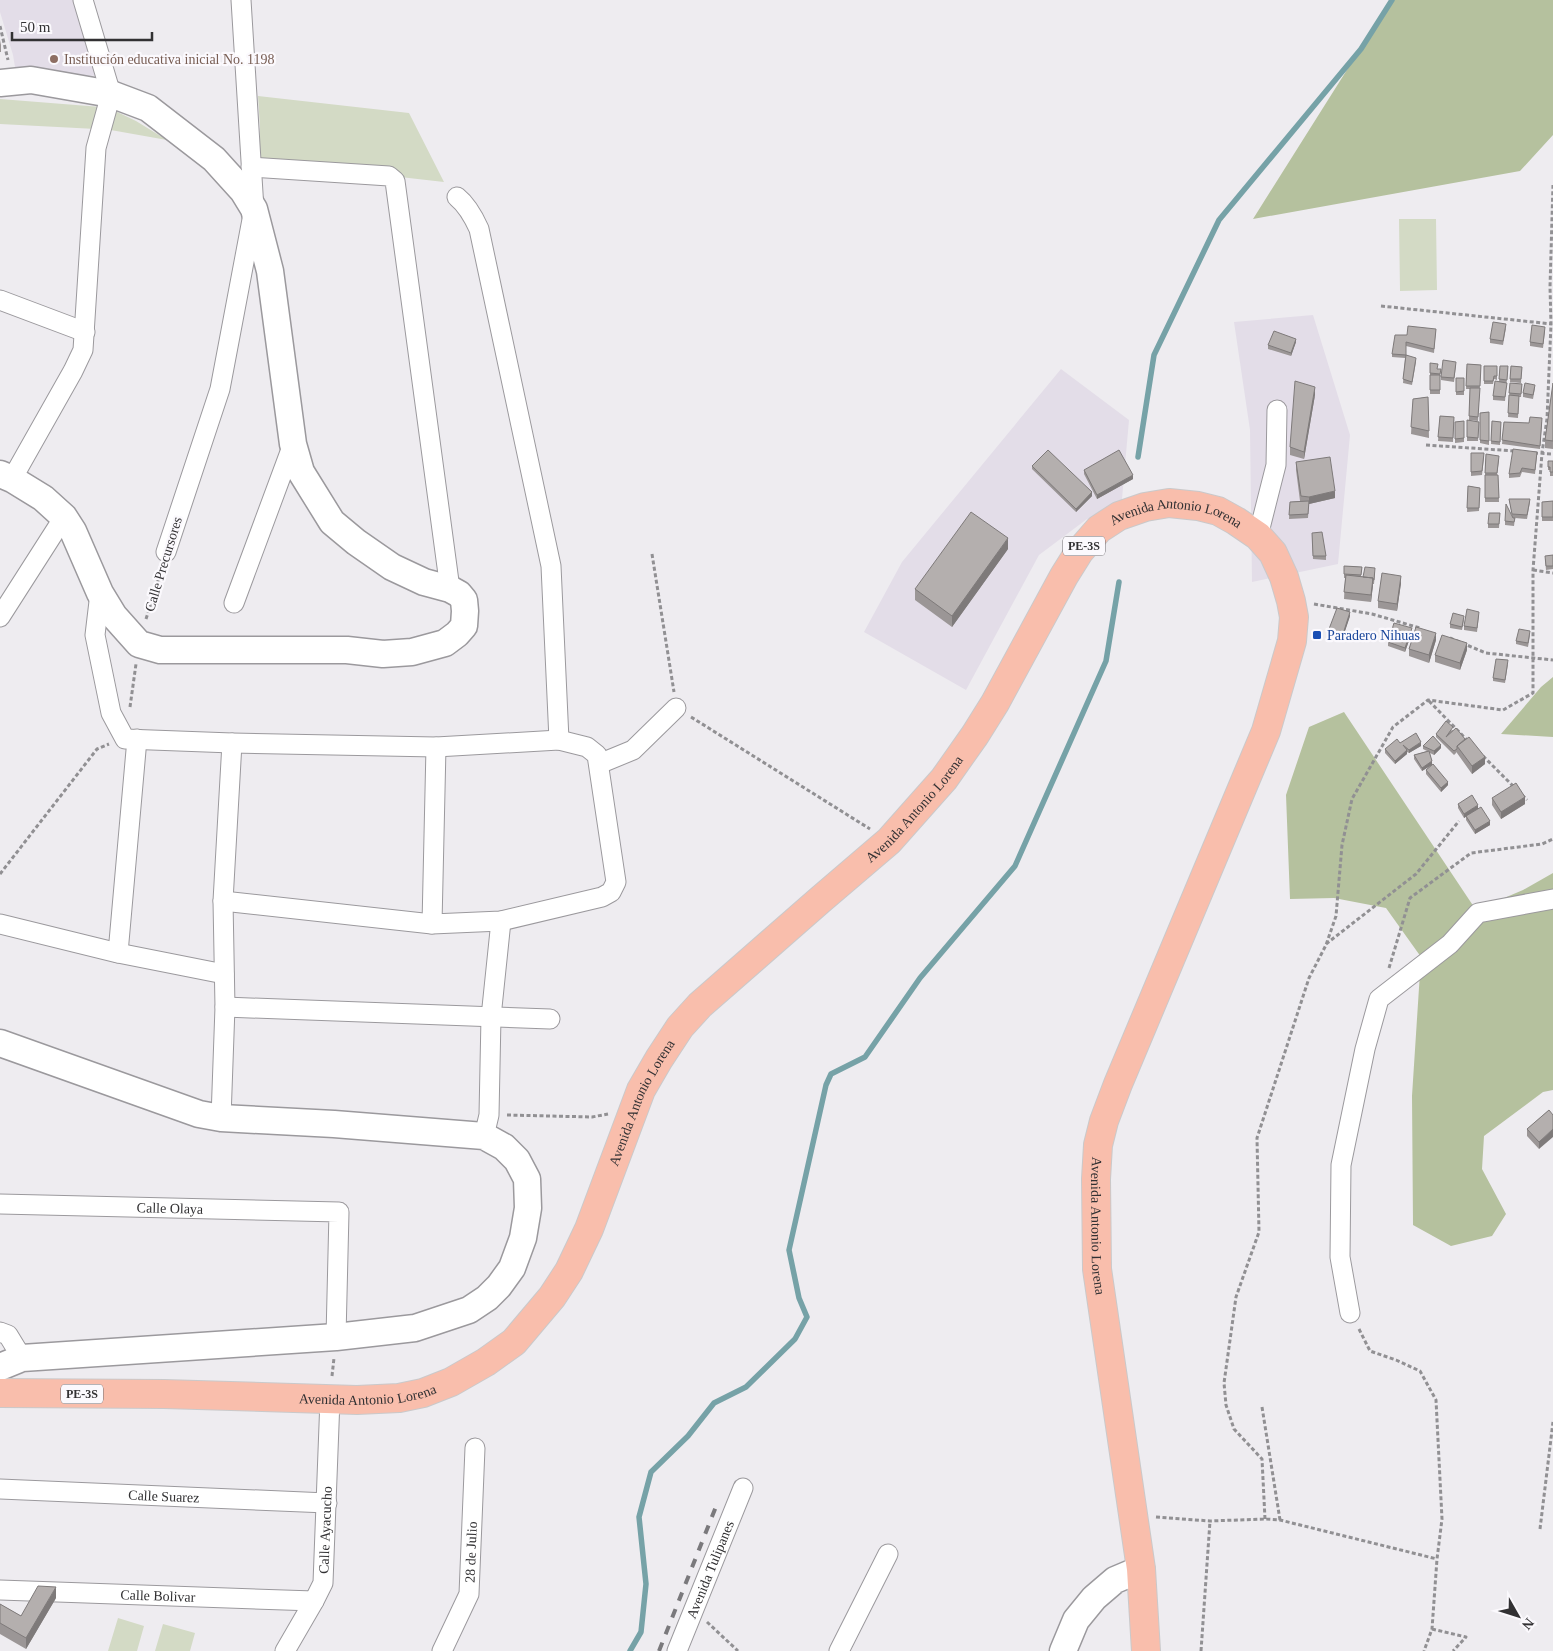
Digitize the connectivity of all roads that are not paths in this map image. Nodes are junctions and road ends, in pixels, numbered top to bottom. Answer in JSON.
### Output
{"nodes":[{"id":1,"x":83,"y":0,"type":"edge"},
{"id":2,"x":241,"y":0,"type":"edge"},
{"id":3,"x":6,"y":82,"type":"edge"},
{"id":4,"x":111,"y":94,"type":"junction"},
{"id":5,"x":251,"y":167,"type":"junction"},
{"id":6,"x":457,"y":197,"type":"dead end"},
{"id":7,"x":254,"y":209,"type":"junction"},
{"id":8,"x":0,"y":300,"type":"edge"},
{"id":9,"x":85,"y":332,"type":"junction"},
{"id":10,"x":1277,"y":410,"type":"dead end"},
{"id":11,"x":293,"y":444,"type":"junction"},
{"id":12,"x":6,"y":477,"type":"edge"},
{"id":13,"x":64,"y":517,"type":"junction"},
{"id":14,"x":1258,"y":536,"type":"junction"},
{"id":15,"x":166,"y":552,"type":"road end"},
{"id":16,"x":450,"y":589,"type":"junction"},
{"id":17,"x":100,"y":593,"type":"junction"},
{"id":18,"x":234,"y":603,"type":"dead end"},
{"id":19,"x":0,"y":617,"type":"edge"},
{"id":20,"x":676,"y":708,"type":"road end"},
{"id":21,"x":131,"y":739,"type":"junction"},
{"id":22,"x":559,"y":740,"type":"junction"},
{"id":23,"x":232,"y":743,"type":"junction"},
{"id":24,"x":436,"y":747,"type":"junction"},
{"id":25,"x":599,"y":764,"type":"junction"},
{"id":26,"x":1553,"y":899,"type":"edge"},
{"id":27,"x":223,"y":901,"type":"junction"},
{"id":28,"x":501,"y":921,"type":"junction"},
{"id":29,"x":0,"y":924,"type":"edge"},
{"id":30,"x":432,"y":924,"type":"junction"},
{"id":31,"x":118,"y":953,"type":"junction"},
{"id":32,"x":224,"y":974,"type":"junction"},
{"id":33,"x":225,"y":1007,"type":"junction"},
{"id":34,"x":492,"y":1017,"type":"junction"},
{"id":35,"x":550,"y":1019,"type":"dead end"},
{"id":36,"x":0,"y":1044,"type":"edge"},
{"id":37,"x":221,"y":1118,"type":"junction"},
{"id":38,"x":486,"y":1125,"type":"junction"},
{"id":39,"x":0,"y":1204,"type":"edge"},
{"id":40,"x":1350,"y":1313,"type":"road end"},
{"id":41,"x":0,"y":1332,"type":"edge"},
{"id":42,"x":336,"y":1337,"type":"junction"},
{"id":43,"x":11,"y":1363,"type":"edge"},
{"id":44,"x":0,"y":1393,"type":"edge"},
{"id":45,"x":330,"y":1399,"type":"junction"},
{"id":46,"x":475,"y":1448,"type":"dead end"},
{"id":47,"x":743,"y":1488,"type":"dead end"},
{"id":48,"x":0,"y":1489,"type":"edge"},
{"id":49,"x":327,"y":1503,"type":"junction"},
{"id":50,"x":888,"y":1554,"type":"dead end"},
{"id":51,"x":1141,"y":1569,"type":"junction"},
{"id":52,"x":0,"y":1590,"type":"edge"},
{"id":53,"x":314,"y":1601,"type":"junction"},
{"id":54,"x":285,"y":1651,"type":"edge"},
{"id":55,"x":442,"y":1651,"type":"edge"},
{"id":56,"x":677,"y":1651,"type":"edge"},
{"id":57,"x":839,"y":1651,"type":"edge"},
{"id":58,"x":1063,"y":1651,"type":"edge"},
{"id":59,"x":1146,"y":1651,"type":"edge"}],
"edges":[{"from":1,"to":4,"type":"street"},
{"from":2,"to":5,"type":"street","name":"Calle Precursores"},
{"from":3,"to":4,"type":"main road"},
{"from":4,"to":7,"type":"main road"},
{"from":4,"to":9,"type":"street"},
{"from":5,"to":7,"type":"street","name":"Calle Precursores"},
{"from":5,"to":16,"type":"street"},
{"from":6,"to":22,"type":"street"},
{"from":7,"to":11,"type":"main road"},
{"from":7,"to":15,"type":"street","name":"Calle Precursores"},
{"from":8,"to":9,"type":"street"},
{"from":9,"to":12,"type":"street"},
{"from":10,"to":14,"type":"street"},
{"from":11,"to":16,"type":"main road"},
{"from":11,"to":18,"type":"street"},
{"from":12,"to":13,"type":"main road"},
{"from":13,"to":17,"type":"main road"},
{"from":13,"to":19,"type":"street"},
{"from":14,"to":45,"type":"highway","name":"Avenida Antonio Lorena","number":"PE-3S"},
{"from":14,"to":51,"type":"highway","name":"Avenida Antonio Lorena","number":"PE-3S"},
{"from":16,"to":17,"type":"main road"},
{"from":17,"to":21,"type":"street"},
{"from":20,"to":25,"type":"street"},
{"from":21,"to":23,"type":"street"},
{"from":21,"to":31,"type":"street"},
{"from":22,"to":24,"type":"street"},
{"from":22,"to":25,"type":"street"},
{"from":23,"to":24,"type":"street"},
{"from":23,"to":27,"type":"street"},
{"from":24,"to":30,"type":"street"},
{"from":25,"to":28,"type":"street"},
{"from":26,"to":40,"type":"street"},
{"from":27,"to":30,"type":"street"},
{"from":27,"to":32,"type":"street"},
{"from":28,"to":30,"type":"street"},
{"from":28,"to":34,"type":"street"},
{"from":29,"to":31,"type":"street"},
{"from":31,"to":32,"type":"street"},
{"from":32,"to":33,"type":"street"},
{"from":33,"to":34,"type":"street"},
{"from":33,"to":37,"type":"street"},
{"from":34,"to":35,"type":"street"},
{"from":34,"to":38,"type":"street"},
{"from":36,"to":37,"type":"main road"},
{"from":37,"to":38,"type":"main road"},
{"from":38,"to":42,"type":"main road"},
{"from":39,"to":42,"type":"street","name":"Calle Olaya"},
{"from":41,"to":43,"type":"street"},
{"from":42,"to":43,"type":"main road"},
{"from":44,"to":45,"type":"highway","name":"Avenida Antonio Lorena","number":"PE-3S"},
{"from":45,"to":49,"type":"street","name":"Calle Ayacucho"},
{"from":46,"to":55,"type":"street","name":"28 de Julio"},
{"from":47,"to":56,"type":"street","name":"Avenida Tulipanes"},
{"from":48,"to":49,"type":"street","name":"Calle Suarez"},
{"from":49,"to":53,"type":"street","name":"Calle Ayacucho"},
{"from":50,"to":57,"type":"street"},
{"from":51,"to":58,"type":"main road"},
{"from":51,"to":59,"type":"highway","name":"Avenida Antonio Lorena","number":"PE-3S"},
{"from":52,"to":53,"type":"street","name":"Calle Bolivar"},
{"from":53,"to":54,"type":"street","name":"Calle Ayacucho"}]}
